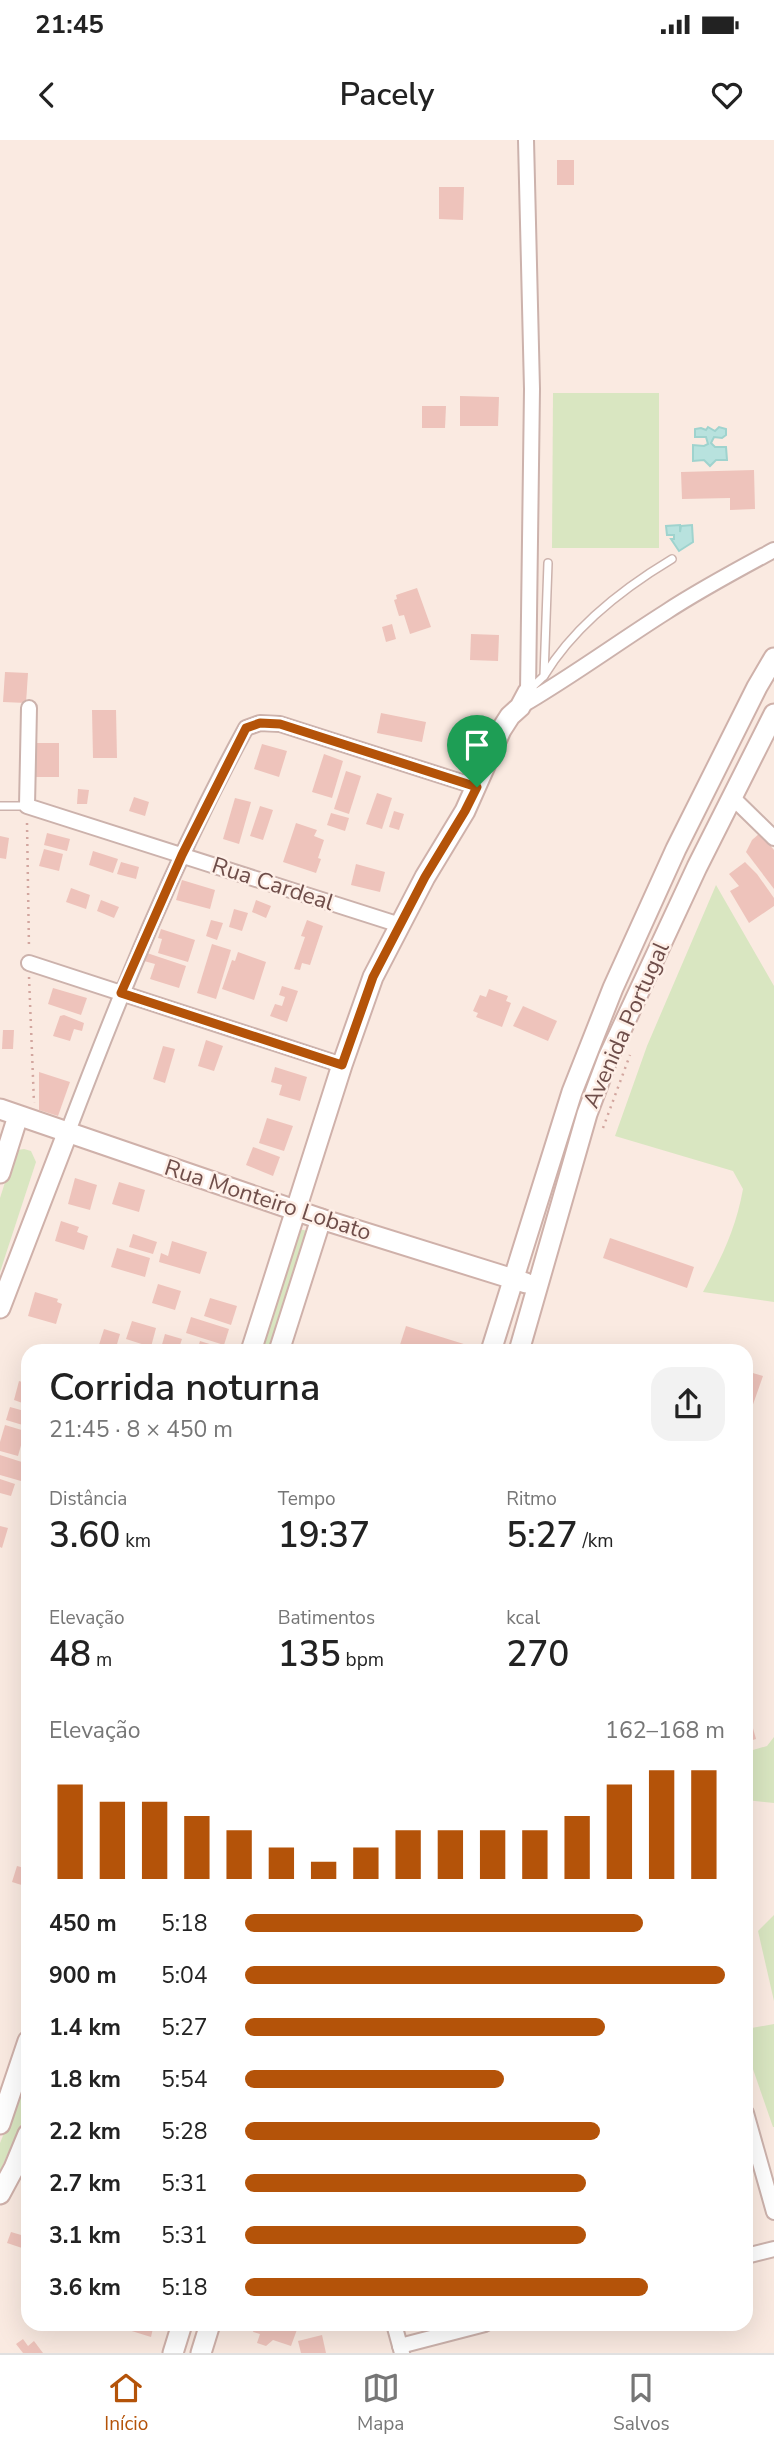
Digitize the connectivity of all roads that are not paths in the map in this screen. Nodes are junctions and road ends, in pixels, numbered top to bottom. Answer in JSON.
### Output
{"nodes":[{"id":1,"x":526,"y":140,"type":"edge"},
{"id":2,"x":774,"y":550,"type":"edge"},
{"id":3,"x":672,"y":559,"type":"dead end"},
{"id":4,"x":548,"y":564,"type":"dead end"},
{"id":5,"x":774,"y":658,"type":"edge"},
{"id":6,"x":544,"y":676,"type":"junction"},
{"id":7,"x":524,"y":699,"type":"junction"},
{"id":8,"x":29,"y":708,"type":"dead end"},
{"id":9,"x":774,"y":714,"type":"edge"},
{"id":10,"x":477,"y":787,"type":"junction"},
{"id":11,"x":732,"y":797,"type":"junction"},
{"id":12,"x":0,"y":806,"type":"edge"},
{"id":13,"x":27,"y":806,"type":"junction"},
{"id":14,"x":774,"y":838,"type":"edge"},
{"id":15,"x":182,"y":855,"type":"junction"},
{"id":16,"x":400,"y":925,"type":"junction"},
{"id":17,"x":29,"y":963,"type":"dead end"},
{"id":18,"x":121,"y":993,"type":"junction"},
{"id":19,"x":342,"y":1065,"type":"junction"},
{"id":20,"x":9,"y":1113,"type":"edge"},
{"id":21,"x":67,"y":1134,"type":"junction"},
{"id":22,"x":0,"y":1173,"type":"edge"},
{"id":23,"x":297,"y":1211,"type":"junction"},
{"id":24,"x":321,"y":1219,"type":"junction"},
{"id":25,"x":515,"y":1279,"type":"junction"},
{"id":26,"x":537,"y":1286,"type":"junction"},
{"id":27,"x":0,"y":1308,"type":"edge"},
{"id":28,"x":253,"y":1344,"type":"edge"},
{"id":29,"x":281,"y":1344,"type":"edge"},
{"id":30,"x":493,"y":1344,"type":"edge"},
{"id":31,"x":521,"y":1344,"type":"edge"},
{"id":32,"x":21,"y":2073,"type":"edge"},
{"id":33,"x":0,"y":2124,"type":"edge"},
{"id":34,"x":753,"y":2138,"type":"edge"},
{"id":35,"x":21,"y":2152,"type":"edge"},
{"id":36,"x":0,"y":2194,"type":"edge"},
{"id":37,"x":774,"y":2212,"type":"edge"},
{"id":38,"x":774,"y":2249,"type":"edge"},
{"id":39,"x":753,"y":2254,"type":"edge"},
{"id":40,"x":180,"y":2331,"type":"edge"},
{"id":41,"x":208,"y":2331,"type":"edge"},
{"id":42,"x":396,"y":2331,"type":"edge"},
{"id":43,"x":462,"y":2331,"type":"edge"},
{"id":44,"x":401,"y":2350,"type":"edge"},
{"id":45,"x":173,"y":2353,"type":"edge"},
{"id":46,"x":201,"y":2353,"type":"edge"}],
"edges":[{"from":1,"to":7,"type":"street"},
{"from":2,"to":7,"type":"street"},
{"from":3,"to":6,"type":"lane"},
{"from":4,"to":6,"type":"lane"},
{"from":5,"to":25,"type":"main road"},
{"from":6,"to":7,"type":"lane"},
{"from":7,"to":10,"type":"main road"},
{"from":8,"to":13,"type":"street"},
{"from":9,"to":11,"type":"main road","name":"Avenida Portugal"},
{"from":10,"to":15,"type":"street"},
{"from":10,"to":16,"type":"main road"},
{"from":11,"to":14,"type":"street"},
{"from":11,"to":26,"type":"main road","name":"Avenida Portugal"},
{"from":12,"to":13,"type":"lane"},
{"from":13,"to":15,"type":"street","name":"Rua Cardeal"},
{"from":15,"to":16,"type":"street","name":"Rua Cardeal"},
{"from":15,"to":18,"type":"street"},
{"from":16,"to":19,"type":"main road"},
{"from":17,"to":18,"type":"street"},
{"from":18,"to":19,"type":"street"},
{"from":18,"to":21,"type":"street"},
{"from":19,"to":23,"type":"main road"},
{"from":20,"to":21,"type":"main road","name":"Rua Monteiro Lobato"},
{"from":20,"to":22,"type":"main road"},
{"from":21,"to":23,"type":"main road","name":"Rua Monteiro Lobato"},
{"from":21,"to":27,"type":"main road"},
{"from":23,"to":24,"type":"main road","name":"Rua Monteiro Lobato"},
{"from":23,"to":28,"type":"main road"},
{"from":24,"to":25,"type":"main road","name":"Rua Monteiro Lobato"},
{"from":24,"to":29,"type":"main road"},
{"from":25,"to":26,"type":"main road","name":"Rua Monteiro Lobato"},
{"from":25,"to":30,"type":"main road"},
{"from":26,"to":31,"type":"main road","name":"Avenida Portugal"},
{"from":32,"to":33,"type":"main road"},
{"from":34,"to":37,"type":"street"},
{"from":35,"to":36,"type":"main road"},
{"from":38,"to":39,"type":"street"},
{"from":40,"to":45,"type":"main road"},
{"from":41,"to":46,"type":"main road"},
{"from":42,"to":44,"type":"street"},
{"from":43,"to":44,"type":"street"}]}
